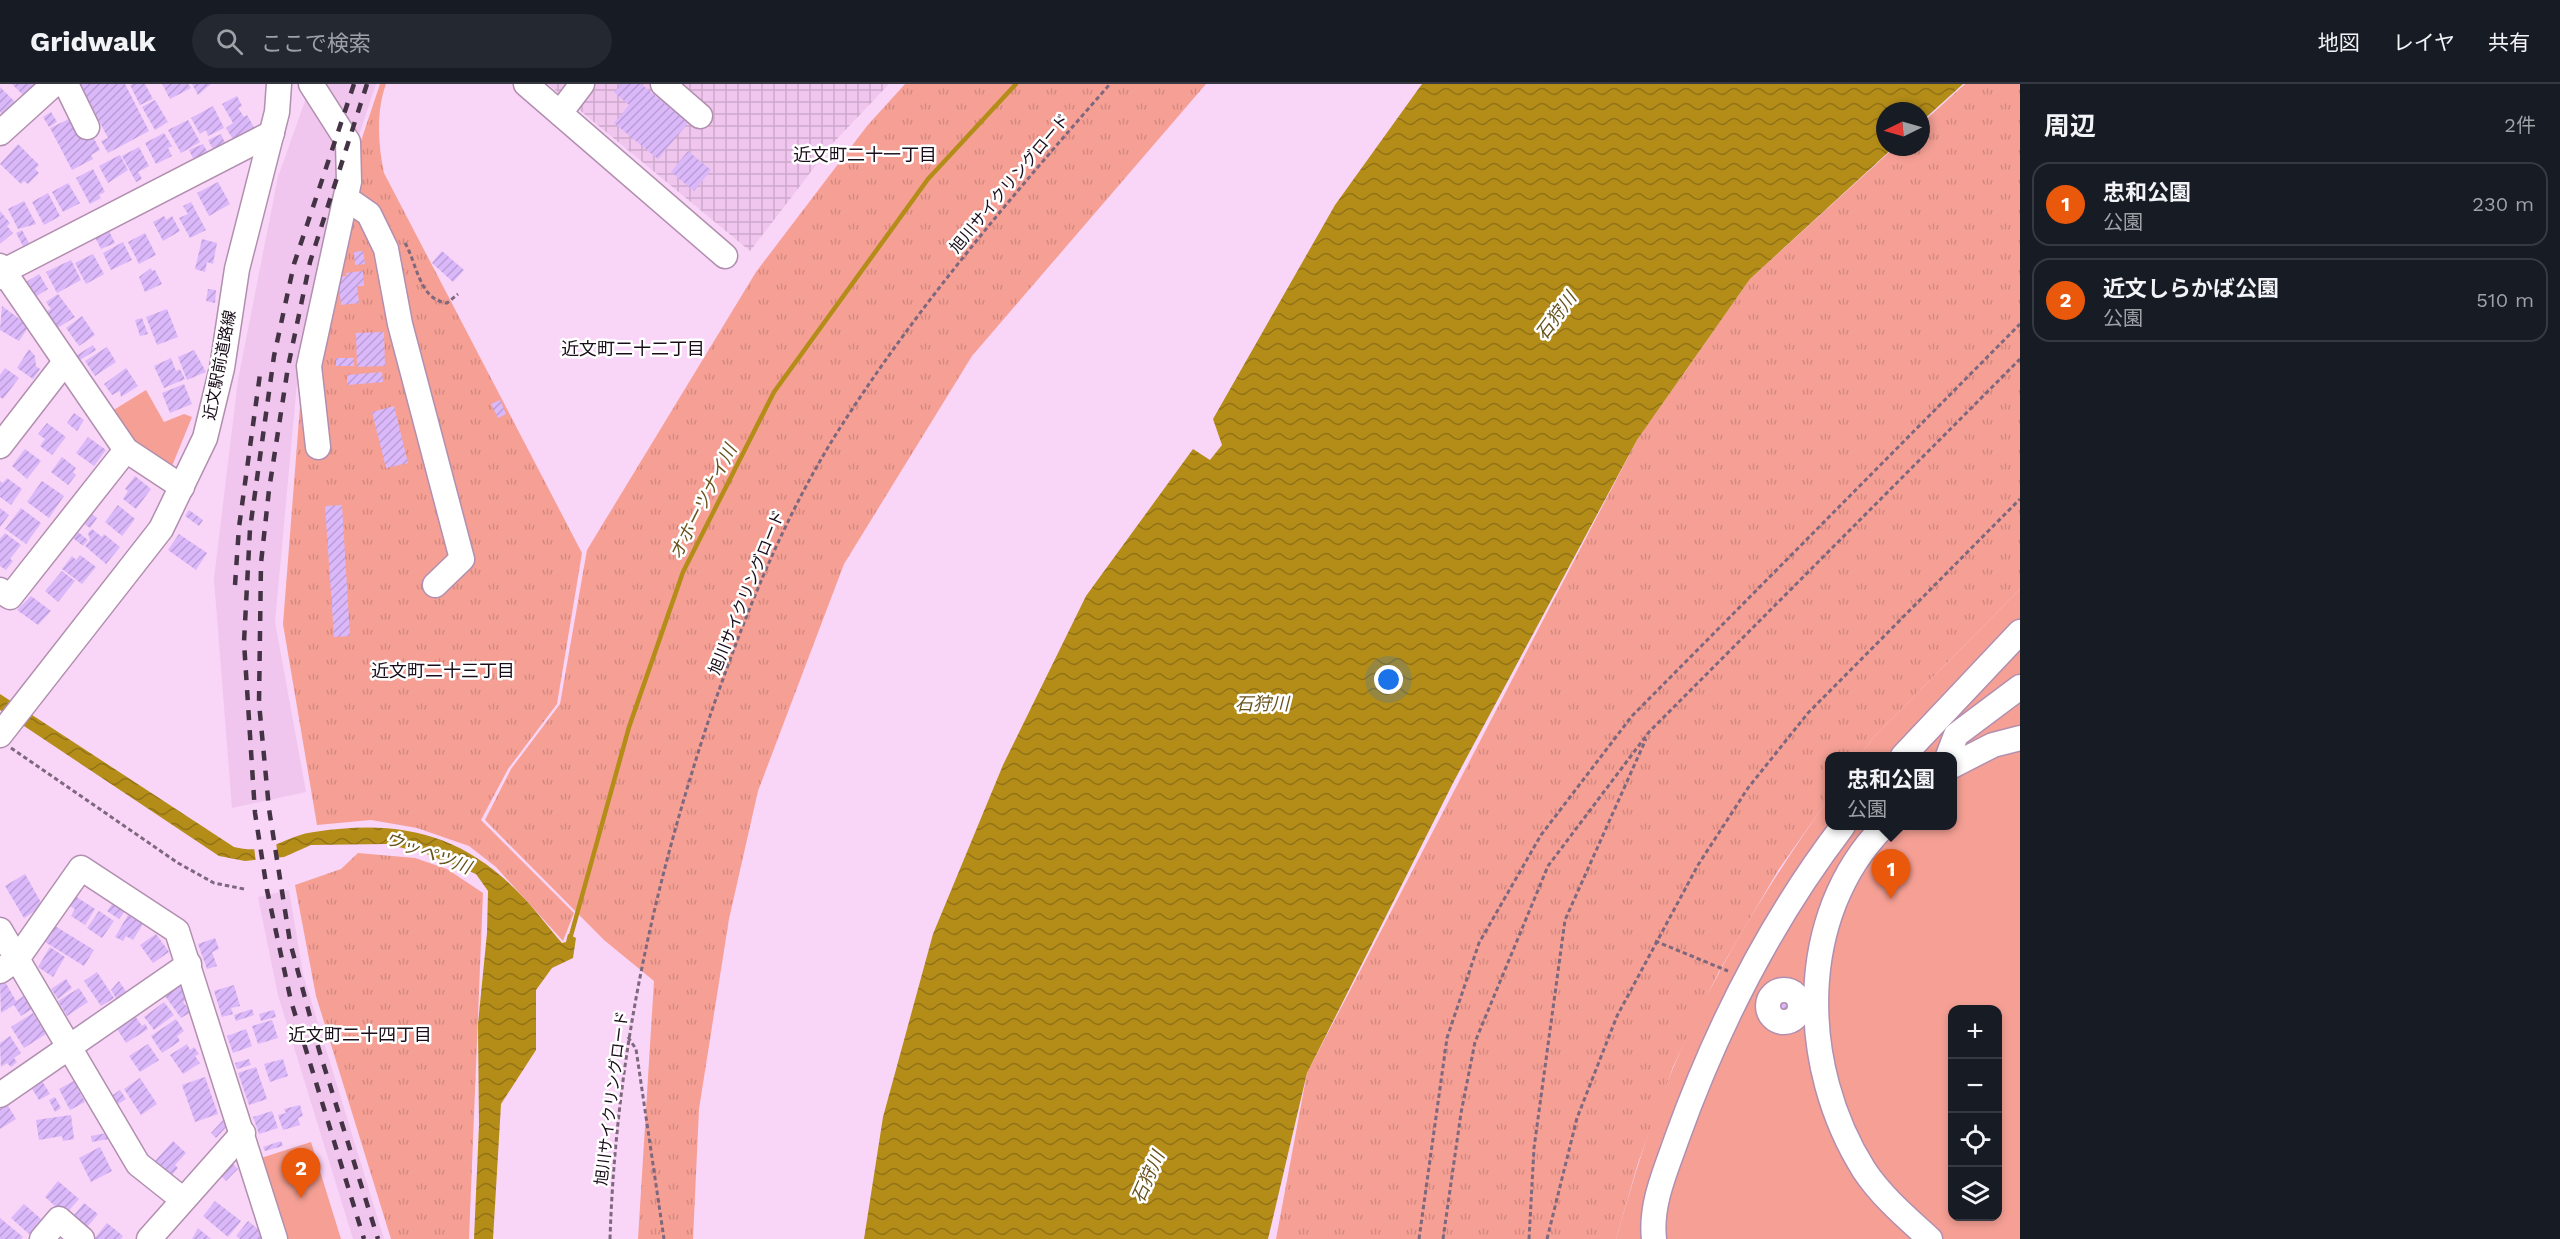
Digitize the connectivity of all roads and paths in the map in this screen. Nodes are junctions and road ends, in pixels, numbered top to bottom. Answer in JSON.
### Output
{"nodes":[{"id":1,"x":54,"y":84,"type":"edge"},
{"id":2,"x":66,"y":84,"type":"edge"},
{"id":3,"x":279,"y":84,"type":"edge"},
{"id":4,"x":311,"y":84,"type":"edge"},
{"id":5,"x":526,"y":84,"type":"edge"},
{"id":6,"x":582,"y":84,"type":"edge"},
{"id":7,"x":663,"y":84,"type":"edge"},
{"id":8,"x":1110,"y":84,"type":"edge"},
{"id":9,"x":560,"y":113,"type":"junction"},
{"id":10,"x":700,"y":116,"type":"dead end"},
{"id":11,"x":87,"y":127,"type":"dead end"},
{"id":12,"x":0,"y":133,"type":"edge"},
{"id":13,"x":272,"y":133,"type":"junction"},
{"id":14,"x":346,"y":198,"type":"junction"},
{"id":15,"x":402,"y":239,"type":"dead end"},
{"id":16,"x":724,"y":256,"type":"dead end"},
{"id":17,"x":1,"y":271,"type":"edge"},
{"id":18,"x":458,"y":294,"type":"dead end"},
{"id":19,"x":2020,"y":324,"type":"edge"},
{"id":20,"x":2020,"y":359,"type":"edge"},
{"id":21,"x":65,"y":362,"type":"junction"},
{"id":22,"x":0,"y":446,"type":"edge"},
{"id":23,"x":318,"y":447,"type":"dead end"},
{"id":24,"x":126,"y":450,"type":"junction"},
{"id":25,"x":182,"y":487,"type":"junction"},
{"id":26,"x":2020,"y":499,"type":"edge"},
{"id":27,"x":435,"y":585,"type":"dead end"},
{"id":28,"x":0,"y":590,"type":"edge"},
{"id":29,"x":2020,"y":632,"type":"edge"},
{"id":30,"x":2020,"y":687,"type":"edge"},
{"id":31,"x":1649,"y":732,"type":"junction"},
{"id":32,"x":2020,"y":738,"type":"edge"},
{"id":33,"x":4,"y":741,"type":"edge"},
{"id":34,"x":1907,"y":752,"type":"edge"},
{"id":35,"x":1950,"y":752,"type":"edge"},
{"id":36,"x":1957,"y":764,"type":"edge"},
{"id":37,"x":1839,"y":830,"type":"edge"},
{"id":38,"x":1879,"y":830,"type":"edge"},
{"id":39,"x":244,"y":889,"type":"dead end"},
{"id":40,"x":0,"y":930,"type":"edge"},
{"id":41,"x":1655,"y":941,"type":"junction"},
{"id":42,"x":189,"y":964,"type":"junction"},
{"id":43,"x":9,"y":965,"type":"edge"},
{"id":44,"x":1819,"y":970,"type":"junction"},
{"id":45,"x":1746,"y":979,"type":"junction"},
{"id":46,"x":1796,"y":1007,"type":"junction"},
{"id":47,"x":627,"y":1035,"type":"junction"},
{"id":48,"x":1818,"y":1042,"type":"junction"},
{"id":49,"x":67,"y":1046,"type":"junction"},
{"id":50,"x":0,"y":1095,"type":"edge"},
{"id":51,"x":243,"y":1133,"type":"junction"},
{"id":52,"x":182,"y":1199,"type":"junction"},
{"id":53,"x":42,"y":1239,"type":"edge"},
{"id":54,"x":82,"y":1239,"type":"edge"},
{"id":55,"x":149,"y":1239,"type":"edge"},
{"id":56,"x":275,"y":1239,"type":"edge"},
{"id":57,"x":610,"y":1239,"type":"edge"},
{"id":58,"x":664,"y":1239,"type":"edge"},
{"id":59,"x":1419,"y":1239,"type":"edge"},
{"id":60,"x":1443,"y":1239,"type":"edge"},
{"id":61,"x":1529,"y":1239,"type":"edge"},
{"id":62,"x":1547,"y":1239,"type":"edge"},
{"id":63,"x":1653,"y":1239,"type":"edge"},
{"id":64,"x":1930,"y":1239,"type":"edge"}],
"edges":[{"from":1,"to":12,"type":"street"},
{"from":2,"to":11,"type":"street"},
{"from":3,"to":13,"type":"street","name":"近文駅前道路線"},
{"from":4,"to":14,"type":"street"},
{"from":5,"to":9,"type":"street"},
{"from":6,"to":9,"type":"street"},
{"from":7,"to":10,"type":"street"},
{"from":8,"to":47,"type":"path","name":"旭川サイクリングロード"},
{"from":9,"to":16,"type":"street"},
{"from":13,"to":17,"type":"street"},
{"from":13,"to":25,"type":"street","name":"近文駅前道路線"},
{"from":14,"to":23,"type":"street"},
{"from":14,"to":27,"type":"street"},
{"from":15,"to":18,"type":"path"},
{"from":17,"to":21,"type":"street"},
{"from":19,"to":59,"type":"path"},
{"from":20,"to":31,"type":"path"},
{"from":21,"to":22,"type":"street"},
{"from":21,"to":24,"type":"street"},
{"from":24,"to":25,"type":"street"},
{"from":24,"to":28,"type":"street"},
{"from":25,"to":33,"type":"street","name":"近文駅前道路線"},
{"from":26,"to":41,"type":"path"},
{"from":29,"to":34,"type":"street"},
{"from":30,"to":35,"type":"street"},
{"from":31,"to":60,"type":"path"},
{"from":31,"to":61,"type":"path"},
{"from":32,"to":36,"type":"street"},
{"from":33,"to":39,"type":"path"},
{"from":37,"to":45,"type":"street"},
{"from":38,"to":44,"type":"street"},
{"from":40,"to":43,"type":"street"},
{"from":41,"to":45,"type":"path"},
{"from":41,"to":62,"type":"path"},
{"from":42,"to":43,"type":"street"},
{"from":42,"to":49,"type":"street"},
{"from":42,"to":51,"type":"street"},
{"from":43,"to":49,"type":"street"},
{"from":44,"to":46,"type":"street"},
{"from":44,"to":48,"type":"street"},
{"from":45,"to":46,"type":"street"},
{"from":45,"to":63,"type":"street"},
{"from":46,"to":48,"type":"street"},
{"from":47,"to":57,"type":"path","name":"旭川サイクリングロード"},
{"from":47,"to":58,"type":"path"},
{"from":48,"to":64,"type":"street"},
{"from":49,"to":50,"type":"street"},
{"from":49,"to":52,"type":"street"},
{"from":51,"to":52,"type":"street"},
{"from":51,"to":56,"type":"street"},
{"from":52,"to":55,"type":"street"},
{"from":53,"to":54,"type":"street"}]}
